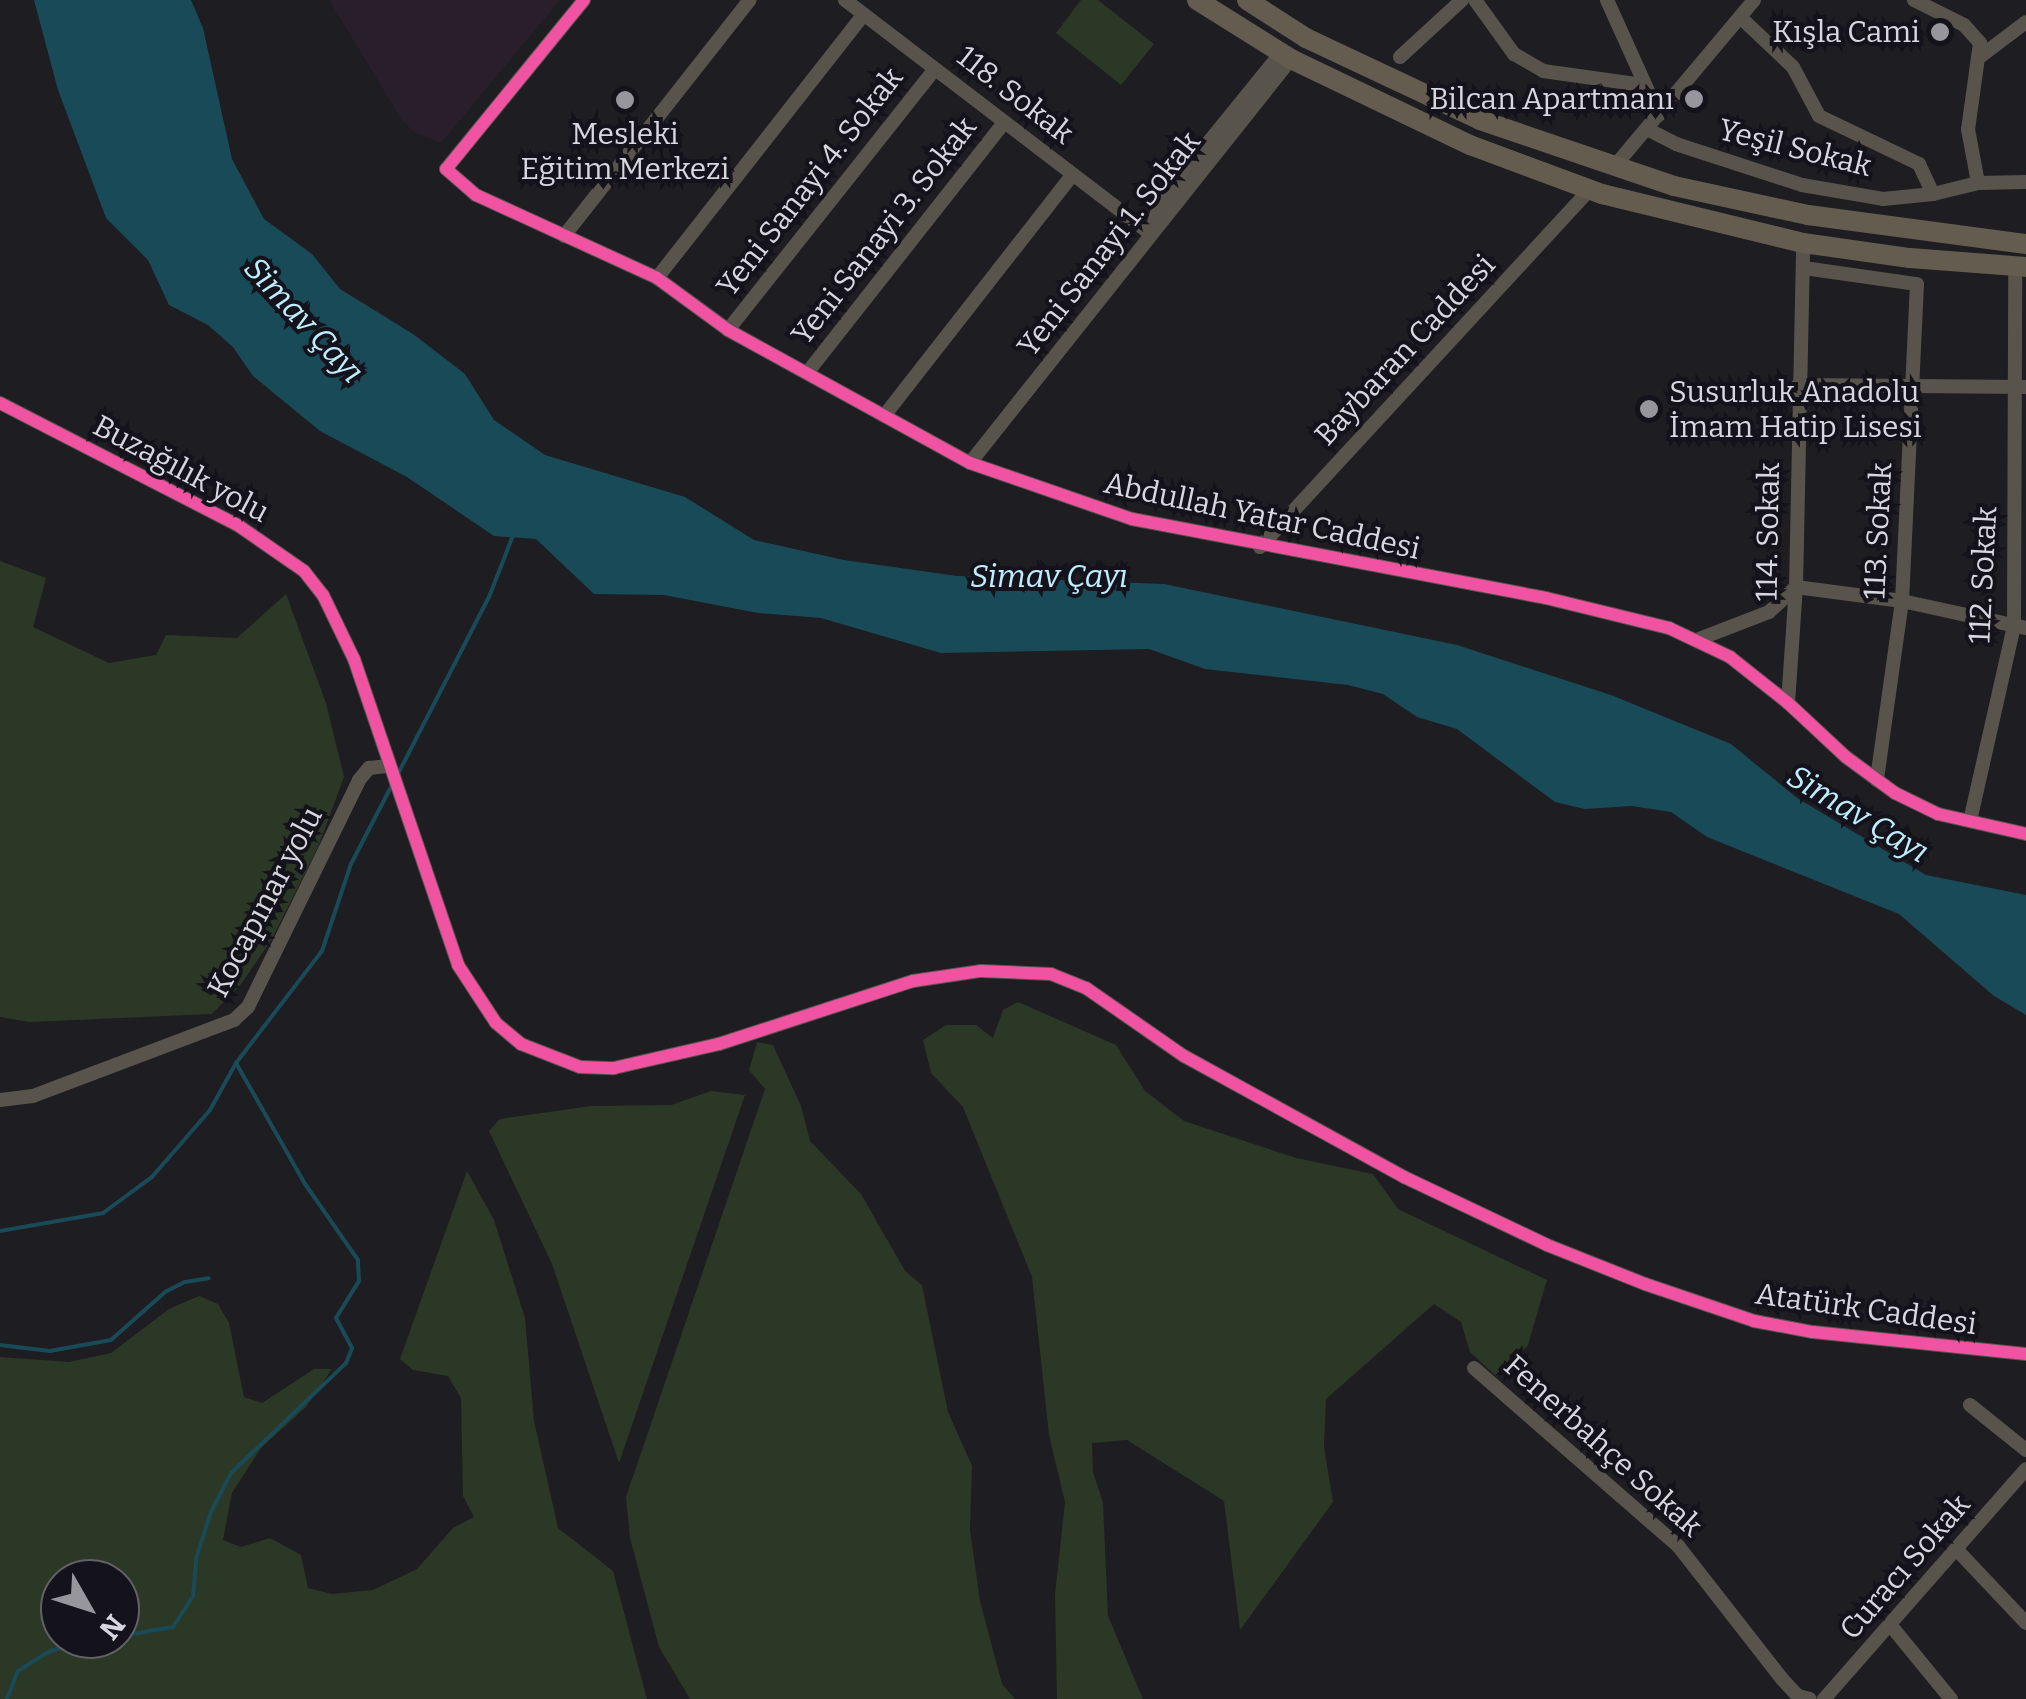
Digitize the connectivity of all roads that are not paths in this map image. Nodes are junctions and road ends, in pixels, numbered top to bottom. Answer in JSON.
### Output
{"nodes":[{"id":1,"x":584,"y":0,"type":"edge"},
{"id":2,"x":750,"y":0,"type":"edge"},
{"id":3,"x":846,"y":0,"type":"edge"},
{"id":4,"x":1197,"y":0,"type":"edge"},
{"id":5,"x":1247,"y":0,"type":"edge"},
{"id":6,"x":1464,"y":0,"type":"edge"},
{"id":7,"x":1607,"y":0,"type":"edge"},
{"id":8,"x":1754,"y":0,"type":"edge"},
{"id":9,"x":1914,"y":0,"type":"edge"},
{"id":10,"x":1479,"y":5,"type":"edge"},
{"id":11,"x":864,"y":14,"type":"junction"},
{"id":12,"x":1740,"y":17,"type":"junction"},
{"id":13,"x":2026,"y":22,"type":"edge"},
{"id":14,"x":1286,"y":56,"type":"junction"},
{"id":15,"x":1981,"y":56,"type":"junction"},
{"id":16,"x":1400,"y":57,"type":"dead end"},
{"id":17,"x":935,"y":69,"type":"junction"},
{"id":18,"x":1643,"y":86,"type":"junction"},
{"id":19,"x":1659,"y":115,"type":"junction"},
{"id":20,"x":1004,"y":124,"type":"junction"},
{"id":21,"x":1647,"y":129,"type":"junction"},
{"id":22,"x":1614,"y":167,"type":"junction"},
{"id":23,"x":1072,"y":175,"type":"junction"},
{"id":24,"x":2026,"y":182,"type":"edge"},
{"id":25,"x":1978,"y":183,"type":"junction"},
{"id":26,"x":1590,"y":190,"type":"junction"},
{"id":27,"x":1933,"y":194,"type":"junction"},
{"id":28,"x":1151,"y":234,"type":"junction"},
{"id":29,"x":564,"y":236,"type":"junction"},
{"id":30,"x":1803,"y":243,"type":"junction"},
{"id":31,"x":2026,"y":244,"type":"edge"},
{"id":32,"x":2021,"y":266,"type":"edge"},
{"id":33,"x":1804,"y":268,"type":"junction"},
{"id":34,"x":657,"y":278,"type":"junction"},
{"id":35,"x":728,"y":330,"type":"junction"},
{"id":36,"x":806,"y":373,"type":"junction"},
{"id":37,"x":1798,"y":385,"type":"junction"},
{"id":38,"x":1914,"y":386,"type":"junction"},
{"id":39,"x":2020,"y":387,"type":"edge"},
{"id":40,"x":0,"y":403,"type":"edge"},
{"id":41,"x":884,"y":416,"type":"junction"},
{"id":42,"x":970,"y":463,"type":"junction"},
{"id":43,"x":1260,"y":548,"type":"junction"},
{"id":44,"x":1796,"y":586,"type":"junction"},
{"id":45,"x":1902,"y":601,"type":"junction"},
{"id":46,"x":2020,"y":626,"type":"edge"},
{"id":47,"x":1699,"y":639,"type":"junction"},
{"id":48,"x":1788,"y":702,"type":"junction"},
{"id":49,"x":388,"y":766,"type":"junction"},
{"id":50,"x":1877,"y":780,"type":"junction"},
{"id":51,"x":404,"y":816,"type":"joint"},
{"id":52,"x":1970,"y":821,"type":"junction"},
{"id":53,"x":2026,"y":834,"type":"edge"},
{"id":54,"x":0,"y":1100,"type":"edge"},
{"id":55,"x":2026,"y":1354,"type":"edge"},
{"id":56,"x":1474,"y":1368,"type":"dead end"},
{"id":57,"x":1970,"y":1405,"type":"dead end"},
{"id":58,"x":2026,"y":1450,"type":"edge"},
{"id":59,"x":2026,"y":1469,"type":"edge"},
{"id":60,"x":1958,"y":1551,"type":"junction"},
{"id":61,"x":2025,"y":1620,"type":"edge"},
{"id":62,"x":1892,"y":1627,"type":"junction"},
{"id":63,"x":1810,"y":1699,"type":"edge"},
{"id":64,"x":1824,"y":1699,"type":"edge"},
{"id":65,"x":1951,"y":1699,"type":"edge"}],
"edges":[{"from":1,"to":29,"type":"street","name":"Abdullah Yatar Caddesi"},
{"from":2,"to":29,"type":"street"},
{"from":3,"to":11,"type":"street","name":"118. Sokak"},
{"from":4,"to":14,"type":"highway"},
{"from":5,"to":22,"type":"highway"},
{"from":6,"to":10,"type":"street"},
{"from":6,"to":16,"type":"street"},
{"from":7,"to":18,"type":"street"},
{"from":8,"to":12,"type":"street"},
{"from":9,"to":15,"type":"street"},
{"from":10,"to":18,"type":"street"},
{"from":11,"to":17,"type":"street","name":"118. Sokak"},
{"from":11,"to":34,"type":"street"},
{"from":12,"to":19,"type":"street"},
{"from":12,"to":27,"type":"street"},
{"from":13,"to":15,"type":"street"},
{"from":14,"to":26,"type":"highway"},
{"from":14,"to":28,"type":"street","name":"Yeni Sanayi 1. Sokak"},
{"from":15,"to":25,"type":"street"},
{"from":17,"to":20,"type":"street","name":"118. Sokak"},
{"from":17,"to":35,"type":"street","name":"Yeni Sanayi 4. Sokak"},
{"from":18,"to":19,"type":"street"},
{"from":19,"to":21,"type":"street"},
{"from":20,"to":23,"type":"street","name":"118. Sokak"},
{"from":20,"to":36,"type":"street","name":"Yeni Sanayi 3. Sokak"},
{"from":21,"to":22,"type":"street"},
{"from":21,"to":27,"type":"street","name":"Yeşil Sokak"},
{"from":22,"to":31,"type":"highway"},
{"from":23,"to":28,"type":"street","name":"118. Sokak"},
{"from":23,"to":41,"type":"street"},
{"from":24,"to":25,"type":"street","name":"Yeşil Sokak"},
{"from":25,"to":27,"type":"street","name":"Yeşil Sokak"},
{"from":26,"to":30,"type":"highway"},
{"from":26,"to":43,"type":"street","name":"Baybaran Caddesi"},
{"from":28,"to":42,"type":"street","name":"Yeni Sanayi 1. Sokak"},
{"from":29,"to":34,"type":"street","name":"Abdullah Yatar Caddesi"},
{"from":30,"to":32,"type":"highway"},
{"from":30,"to":33,"type":"street","name":"114. Sokak"},
{"from":32,"to":39,"type":"street","name":"112. Sokak"},
{"from":33,"to":37,"type":"street","name":"114. Sokak"},
{"from":33,"to":38,"type":"street","name":"113. Sokak"},
{"from":34,"to":35,"type":"street","name":"Abdullah Yatar Caddesi"},
{"from":35,"to":36,"type":"street","name":"Abdullah Yatar Caddesi"},
{"from":36,"to":41,"type":"street","name":"Abdullah Yatar Caddesi"},
{"from":37,"to":38,"type":"street"},
{"from":37,"to":44,"type":"street","name":"114. Sokak"},
{"from":38,"to":39,"type":"street"},
{"from":38,"to":45,"type":"street","name":"113. Sokak"},
{"from":39,"to":46,"type":"street","name":"112. Sokak"},
{"from":40,"to":49,"type":"street","name":"Buzağılık yolu"},
{"from":41,"to":42,"type":"street","name":"Abdullah Yatar Caddesi"},
{"from":42,"to":43,"type":"street","name":"Abdullah Yatar Caddesi"},
{"from":43,"to":47,"type":"street","name":"Abdullah Yatar Caddesi"},
{"from":44,"to":45,"type":"street"},
{"from":44,"to":47,"type":"street"},
{"from":44,"to":48,"type":"street","name":"114. Sokak"},
{"from":45,"to":46,"type":"street"},
{"from":45,"to":50,"type":"street","name":"113. Sokak"},
{"from":46,"to":52,"type":"street","name":"112. Sokak"},
{"from":47,"to":48,"type":"street","name":"Abdullah Yatar Caddesi"},
{"from":48,"to":50,"type":"street","name":"Abdullah Yatar Caddesi"},
{"from":49,"to":51,"type":"street","name":"Buzağılık yolu"},
{"from":49,"to":54,"type":"street","name":"Kocapınar yolu"},
{"from":50,"to":52,"type":"street","name":"Abdullah Yatar Caddesi"},
{"from":51,"to":55,"type":"street","name":"Atatürk Caddesi"},
{"from":52,"to":53,"type":"street","name":"Abdullah Yatar Caddesi"},
{"from":56,"to":63,"type":"street","name":"Fenerbahçe Sokak"},
{"from":57,"to":58,"type":"street"},
{"from":59,"to":60,"type":"street","name":"Curacı Sokak"},
{"from":60,"to":61,"type":"street"},
{"from":60,"to":62,"type":"street","name":"Curacı Sokak"},
{"from":62,"to":64,"type":"street","name":"Curacı Sokak"},
{"from":62,"to":65,"type":"street"}]}
